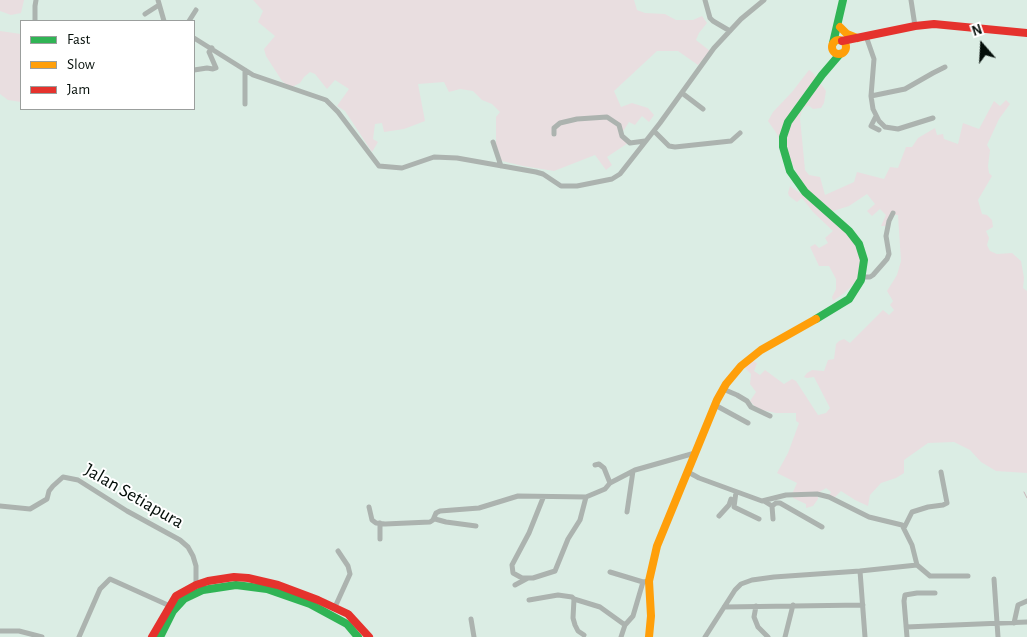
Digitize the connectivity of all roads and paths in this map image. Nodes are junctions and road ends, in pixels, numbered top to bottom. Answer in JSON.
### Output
{"nodes":[{"id":1,"x":36,"y":0,"type":"edge"},
{"id":2,"x":705,"y":0,"type":"edge"},
{"id":3,"x":764,"y":0,"type":"edge"},
{"id":4,"x":843,"y":0,"type":"edge"},
{"id":5,"x":911,"y":0,"type":"edge"},
{"id":6,"x":158,"y":2,"type":"edge"},
{"id":7,"x":196,"y":10,"type":"dead end"},
{"id":8,"x":145,"y":14,"type":"dead end"},
{"id":9,"x":35,"y":20,"type":"edge"},
{"id":10,"x":164,"y":20,"type":"edge"},
{"id":11,"x":189,"y":20,"type":"edge"},
{"id":12,"x":839,"y":23,"type":"junction"},
{"id":13,"x":914,"y":26,"type":"junction"},
{"id":14,"x":730,"y":30,"type":"junction"},
{"id":15,"x":1027,"y":33,"type":"edge"},
{"id":16,"x":868,"y":37,"type":"junction"},
{"id":17,"x":857,"y":38,"type":"junction"},
{"id":18,"x":195,"y":39,"type":"edge"},
{"id":19,"x":837,"y":43,"type":"junction"},
{"id":20,"x":212,"y":48,"type":"junction"},
{"id":21,"x":842,"y":52,"type":"junction"},
{"id":22,"x":945,"y":67,"type":"dead end"},
{"id":23,"x":195,"y":70,"type":"edge"},
{"id":24,"x":245,"y":70,"type":"junction"},
{"id":25,"x":822,"y":75,"type":"junction"},
{"id":26,"x":682,"y":93,"type":"junction"},
{"id":27,"x":872,"y":96,"type":"junction"},
{"id":28,"x":245,"y":104,"type":"dead end"},
{"id":29,"x":703,"y":109,"type":"dead end"},
{"id":30,"x":876,"y":116,"type":"junction"},
{"id":31,"x":932,"y":118,"type":"dead end"},
{"id":32,"x":879,"y":130,"type":"dead end"},
{"id":33,"x":654,"y":131,"type":"junction"},
{"id":34,"x":740,"y":133,"type":"dead end"},
{"id":35,"x":554,"y":134,"type":"dead end"},
{"id":36,"x":645,"y":141,"type":"junction"},
{"id":37,"x":493,"y":142,"type":"dead end"},
{"id":38,"x":501,"y":166,"type":"junction"},
{"id":39,"x":893,"y":213,"type":"dead end"},
{"id":40,"x":862,"y":277,"type":"junction"},
{"id":41,"x":724,"y":389,"type":"junction"},
{"id":42,"x":715,"y":405,"type":"junction"},
{"id":43,"x":770,"y":416,"type":"dead end"},
{"id":44,"x":748,"y":423,"type":"dead end"},
{"id":45,"x":695,"y":453,"type":"junction"},
{"id":46,"x":594,"y":466,"type":"dead end"},
{"id":47,"x":634,"y":471,"type":"junction"},
{"id":48,"x":688,"y":472,"type":"junction"},
{"id":49,"x":941,"y":472,"type":"dead end"},
{"id":50,"x":610,"y":482,"type":"junction"},
{"id":51,"x":735,"y":491,"type":"junction"},
{"id":52,"x":586,"y":497,"type":"junction"},
{"id":53,"x":543,"y":498,"type":"junction"},
{"id":54,"x":764,"y":501,"type":"junction"},
{"id":55,"x":0,"y":506,"type":"edge"},
{"id":56,"x":772,"y":506,"type":"junction"},
{"id":57,"x":369,"y":507,"type":"dead end"},
{"id":58,"x":627,"y":512,"type":"dead end"},
{"id":59,"x":719,"y":516,"type":"dead end"},
{"id":60,"x":773,"y":518,"type":"dead end"},
{"id":61,"x":435,"y":519,"type":"junction"},
{"id":62,"x":759,"y":519,"type":"dead end"},
{"id":63,"x":380,"y":524,"type":"junction"},
{"id":64,"x":476,"y":526,"type":"dead end"},
{"id":65,"x":822,"y":527,"type":"dead end"},
{"id":66,"x":904,"y":528,"type":"junction"},
{"id":67,"x":380,"y":539,"type":"dead end"},
{"id":68,"x":338,"y":551,"type":"dead end"},
{"id":69,"x":917,"y":565,"type":"junction"},
{"id":70,"x":860,"y":571,"type":"junction"},
{"id":71,"x":610,"y":572,"type":"dead end"},
{"id":72,"x":968,"y":576,"type":"dead end"},
{"id":73,"x":528,"y":578,"type":"junction"},
{"id":74,"x":994,"y":579,"type":"dead end"},
{"id":75,"x":646,"y":582,"type":"junction"},
{"id":76,"x":515,"y":585,"type":"dead end"},
{"id":77,"x":196,"y":589,"type":"junction"},
{"id":78,"x":935,"y":592,"type":"dead end"},
{"id":79,"x":574,"y":599,"type":"junction"},
{"id":80,"x":529,"y":600,"type":"dead end"},
{"id":81,"x":1027,"y":601,"type":"edge"},
{"id":82,"x":793,"y":605,"type":"junction"},
{"id":83,"x":863,"y":605,"type":"junction"},
{"id":84,"x":170,"y":606,"type":"junction"},
{"id":85,"x":756,"y":606,"type":"junction"},
{"id":86,"x":335,"y":607,"type":"junction"},
{"id":87,"x":724,"y":607,"type":"junction"},
{"id":88,"x":471,"y":619,"type":"dead end"},
{"id":89,"x":1027,"y":622,"type":"edge"},
{"id":90,"x":1014,"y":623,"type":"junction"},
{"id":91,"x":997,"y":624,"type":"junction"},
{"id":92,"x":625,"y":625,"type":"junction"},
{"id":93,"x":906,"y":627,"type":"junction"},
{"id":94,"x":0,"y":631,"type":"edge"},
{"id":95,"x":584,"y":635,"type":"dead end"},
{"id":96,"x":42,"y":637,"type":"edge"},
{"id":97,"x":79,"y":637,"type":"edge"},
{"id":98,"x":152,"y":637,"type":"edge"},
{"id":99,"x":160,"y":637,"type":"edge"},
{"id":100,"x":358,"y":637,"type":"edge"},
{"id":101,"x":369,"y":637,"type":"edge"},
{"id":102,"x":474,"y":637,"type":"edge"},
{"id":103,"x":621,"y":637,"type":"edge"},
{"id":104,"x":649,"y":637,"type":"edge"},
{"id":105,"x":704,"y":637,"type":"edge"},
{"id":106,"x":768,"y":637,"type":"edge"},
{"id":107,"x":785,"y":637,"type":"edge"},
{"id":108,"x":865,"y":637,"type":"edge"},
{"id":109,"x":906,"y":637,"type":"edge"},
{"id":110,"x":998,"y":637,"type":"edge"}],
"edges":[{"from":1,"to":9,"type":"street"},
{"from":2,"to":14,"type":"street"},
{"from":3,"to":14,"type":"street"},
{"from":4,"to":12,"type":"main road"},
{"from":5,"to":13,"type":"street"},
{"from":6,"to":8,"type":"street"},
{"from":6,"to":10,"type":"street"},
{"from":7,"to":11,"type":"street"},
{"from":12,"to":17,"type":"main road"},
{"from":12,"to":19,"type":"main road"},
{"from":13,"to":15,"type":"main road"},
{"from":13,"to":16,"type":"main road"},
{"from":14,"to":26,"type":"street"},
{"from":16,"to":17,"type":"main road"},
{"from":16,"to":21,"type":"main road"},
{"from":16,"to":27,"type":"street"},
{"from":17,"to":19,"type":"main road"},
{"from":18,"to":20,"type":"street"},
{"from":19,"to":21,"type":"main road"},
{"from":19,"to":21,"type":"main road"},
{"from":19,"to":25,"type":"main road"},
{"from":20,"to":23,"type":"street"},
{"from":20,"to":24,"type":"street"},
{"from":21,"to":25,"type":"main road"},
{"from":22,"to":27,"type":"street"},
{"from":24,"to":28,"type":"street"},
{"from":24,"to":38,"type":"street"},
{"from":25,"to":40,"type":"main road"},
{"from":26,"to":29,"type":"street"},
{"from":26,"to":33,"type":"street"},
{"from":27,"to":30,"type":"street"},
{"from":30,"to":31,"type":"street"},
{"from":30,"to":32,"type":"street"},
{"from":33,"to":34,"type":"street"},
{"from":33,"to":36,"type":"street"},
{"from":35,"to":36,"type":"street"},
{"from":36,"to":38,"type":"street"},
{"from":37,"to":38,"type":"street"},
{"from":39,"to":40,"type":"street"},
{"from":40,"to":41,"type":"main road"},
{"from":41,"to":42,"type":"main road"},
{"from":41,"to":43,"type":"street"},
{"from":42,"to":44,"type":"street"},
{"from":42,"to":45,"type":"main road"},
{"from":45,"to":47,"type":"street"},
{"from":45,"to":48,"type":"main road"},
{"from":46,"to":50,"type":"street"},
{"from":47,"to":50,"type":"street"},
{"from":47,"to":58,"type":"street"},
{"from":48,"to":51,"type":"street"},
{"from":48,"to":75,"type":"main road"},
{"from":49,"to":66,"type":"street"},
{"from":50,"to":52,"type":"street"},
{"from":51,"to":54,"type":"street"},
{"from":51,"to":59,"type":"street"},
{"from":51,"to":62,"type":"street"},
{"from":52,"to":53,"type":"street"},
{"from":52,"to":73,"type":"street"},
{"from":53,"to":61,"type":"street"},
{"from":53,"to":73,"type":"street"},
{"from":54,"to":56,"type":"street"},
{"from":54,"to":66,"type":"street"},
{"from":55,"to":77,"type":"street","name":"Jalan Setiapura"},
{"from":56,"to":60,"type":"street"},
{"from":56,"to":65,"type":"street"},
{"from":57,"to":63,"type":"street"},
{"from":61,"to":63,"type":"street"},
{"from":61,"to":64,"type":"street"},
{"from":63,"to":67,"type":"street"},
{"from":66,"to":69,"type":"street"},
{"from":68,"to":86,"type":"street"},
{"from":69,"to":70,"type":"street"},
{"from":69,"to":72,"type":"street"},
{"from":70,"to":83,"type":"street"},
{"from":70,"to":87,"type":"street"},
{"from":71,"to":75,"type":"street"},
{"from":73,"to":76,"type":"street"},
{"from":74,"to":91,"type":"street"},
{"from":75,"to":92,"type":"street"},
{"from":75,"to":104,"type":"main road"},
{"from":77,"to":84,"type":"main road"},
{"from":77,"to":86,"type":"main road"},
{"from":77,"to":99,"type":"main road"},
{"from":77,"to":100,"type":"main road"},
{"from":78,"to":93,"type":"street"},
{"from":79,"to":80,"type":"street"},
{"from":79,"to":92,"type":"street"},
{"from":79,"to":95,"type":"street"},
{"from":81,"to":90,"type":"street"},
{"from":82,"to":83,"type":"street"},
{"from":82,"to":85,"type":"street"},
{"from":82,"to":107,"type":"street"},
{"from":83,"to":108,"type":"street"},
{"from":84,"to":97,"type":"street"},
{"from":84,"to":98,"type":"main road"},
{"from":85,"to":87,"type":"street"},
{"from":85,"to":106,"type":"street"},
{"from":86,"to":101,"type":"main road"},
{"from":87,"to":105,"type":"street"},
{"from":88,"to":102,"type":"street"},
{"from":89,"to":90,"type":"street"},
{"from":90,"to":91,"type":"street"},
{"from":91,"to":93,"type":"street"},
{"from":91,"to":110,"type":"street"},
{"from":92,"to":103,"type":"street"},
{"from":93,"to":109,"type":"street"},
{"from":94,"to":96,"type":"street"}]}
